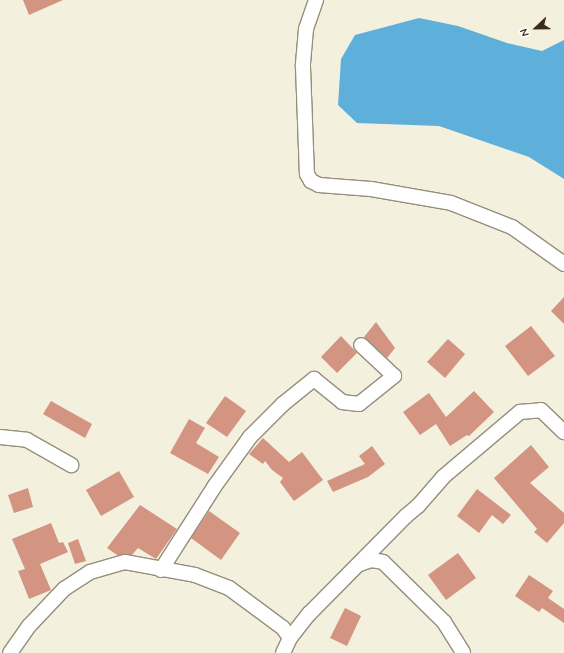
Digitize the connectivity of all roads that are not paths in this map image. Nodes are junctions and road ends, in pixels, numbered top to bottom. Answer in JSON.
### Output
{"nodes":[{"id":1,"x":316,"y":0,"type":"edge"},
{"id":2,"x":564,"y":264,"type":"edge"},
{"id":3,"x":361,"y":345,"type":"dead end"},
{"id":4,"x":564,"y":432,"type":"edge"},
{"id":5,"x":0,"y":437,"type":"edge"},
{"id":6,"x":71,"y":465,"type":"dead end"},
{"id":7,"x":360,"y":564,"type":"junction"},
{"id":8,"x":160,"y":570,"type":"junction"},
{"id":9,"x":290,"y":638,"type":"junction"},
{"id":10,"x":10,"y":653,"type":"edge"},
{"id":11,"x":283,"y":653,"type":"edge"},
{"id":12,"x":463,"y":653,"type":"edge"}],
"edges":[{"from":1,"to":2,"type":"street"},
{"from":3,"to":8,"type":"street"},
{"from":4,"to":7,"type":"street"},
{"from":5,"to":6,"type":"street"},
{"from":7,"to":9,"type":"street"},
{"from":7,"to":12,"type":"street"},
{"from":8,"to":9,"type":"street"},
{"from":8,"to":10,"type":"street"},
{"from":9,"to":11,"type":"street"}]}
